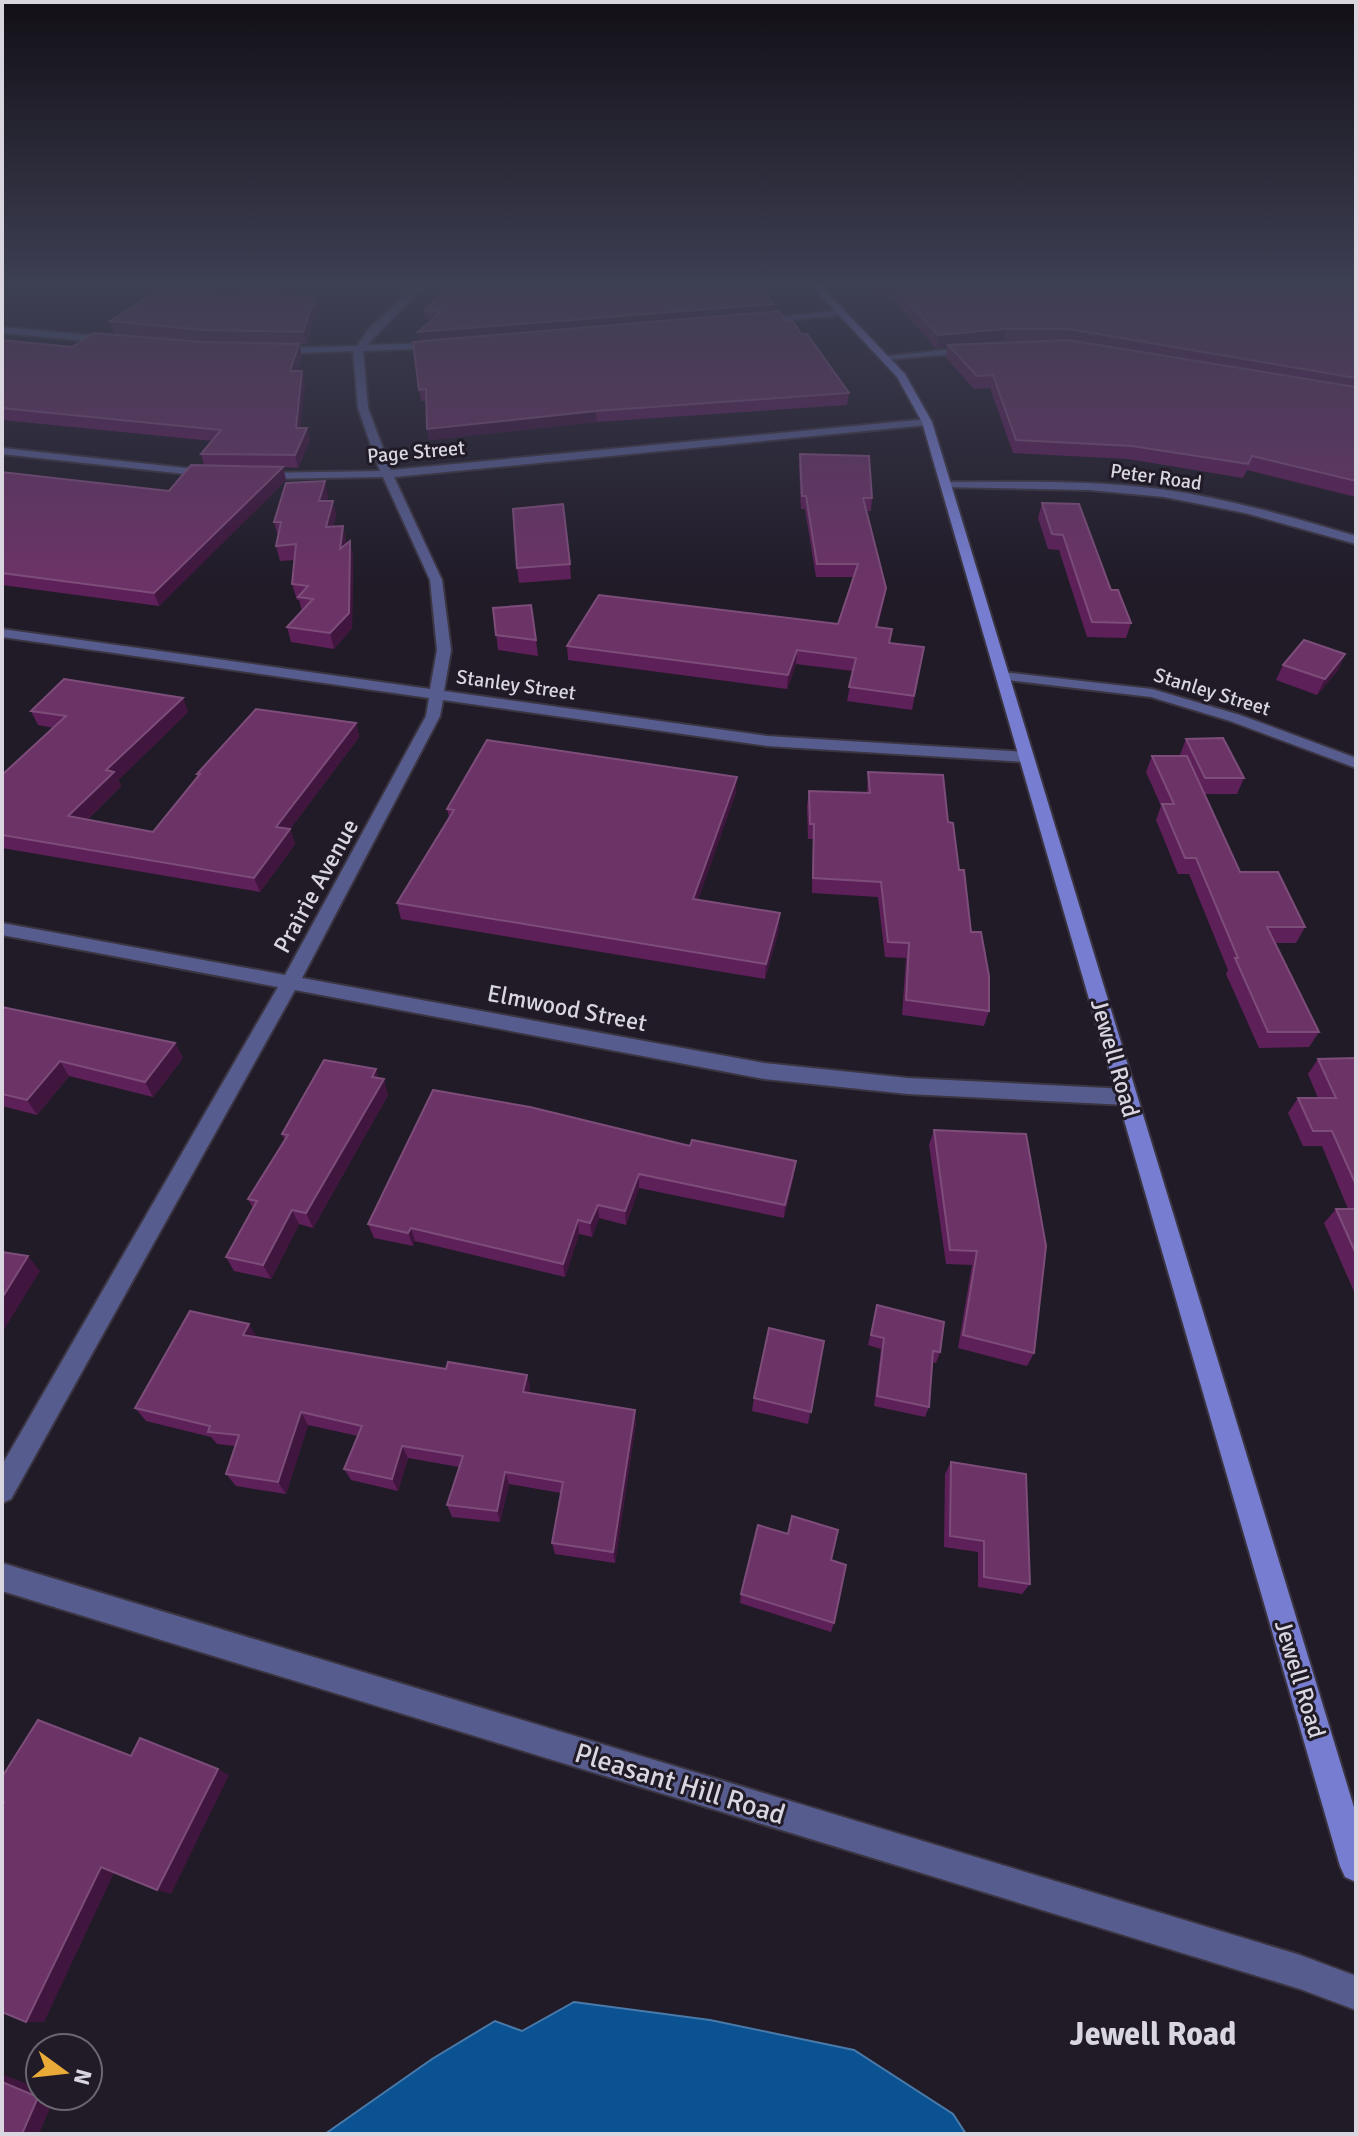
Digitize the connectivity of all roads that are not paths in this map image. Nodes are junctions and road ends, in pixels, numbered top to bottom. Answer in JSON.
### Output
{"nodes":[{"id":1,"x":361,"y":384,"type":"edge"},
{"id":2,"x":906,"y":384,"type":"edge"},
{"id":3,"x":927,"y":422,"type":"junction"},
{"id":4,"x":2,"y":451,"type":"edge"},
{"id":5,"x":224,"y":474,"type":"edge"},
{"id":6,"x":388,"y":474,"type":"junction"},
{"id":7,"x":240,"y":475,"type":"edge"},
{"id":8,"x":946,"y":485,"type":"junction"},
{"id":9,"x":1356,"y":540,"type":"edge"},
{"id":10,"x":2,"y":633,"type":"edge"},
{"id":11,"x":1003,"y":676,"type":"junction"},
{"id":12,"x":440,"y":694,"type":"junction"},
{"id":13,"x":1026,"y":757,"type":"junction"},
{"id":14,"x":1356,"y":763,"type":"edge"},
{"id":15,"x":2,"y":929,"type":"edge"},
{"id":16,"x":290,"y":983,"type":"junction"},
{"id":17,"x":1127,"y":1097,"type":"junction"},
{"id":18,"x":2,"y":1490,"type":"edge"},
{"id":19,"x":2,"y":1577,"type":"edge"},
{"id":20,"x":1356,"y":1866,"type":"edge"},
{"id":21,"x":1356,"y":1993,"type":"edge"}],
"edges":[{"from":1,"to":6,"type":"street","name":"Prairie Avenue"},
{"from":2,"to":3,"type":"street","name":"Jewell Road"},
{"from":3,"to":6,"type":"street","name":"Page Street"},
{"from":3,"to":8,"type":"street","name":"Jewell Road"},
{"from":4,"to":5,"type":"street"},
{"from":6,"to":7,"type":"street","name":"Page Street"},
{"from":6,"to":12,"type":"street","name":"Prairie Avenue"},
{"from":8,"to":9,"type":"street","name":"Peter Road"},
{"from":8,"to":11,"type":"street","name":"Jewell Road"},
{"from":10,"to":12,"type":"street","name":"Stanley Street"},
{"from":11,"to":13,"type":"street","name":"Jewell Road"},
{"from":11,"to":14,"type":"street","name":"Stanley Street"},
{"from":12,"to":13,"type":"street","name":"Stanley Street"},
{"from":12,"to":16,"type":"street","name":"Prairie Avenue"},
{"from":13,"to":17,"type":"street","name":"Jewell Road"},
{"from":15,"to":16,"type":"street","name":"Elmwood Street"},
{"from":16,"to":17,"type":"street","name":"Elmwood Street"},
{"from":16,"to":18,"type":"street","name":"Prairie Avenue"},
{"from":17,"to":20,"type":"street","name":"Jewell Road"},
{"from":19,"to":21,"type":"street","name":"Pleasant Hill Road"}]}
